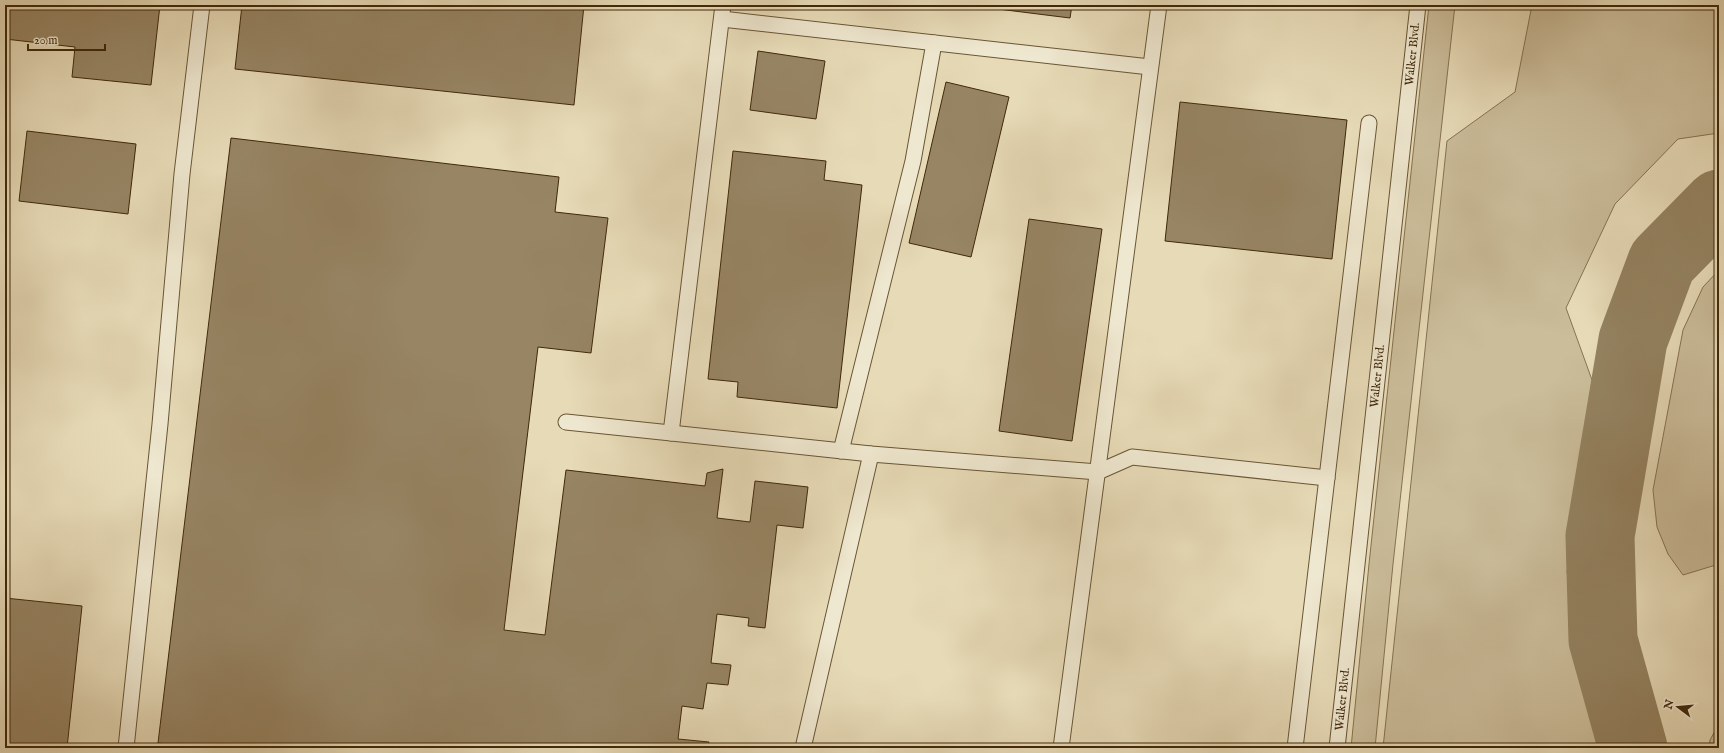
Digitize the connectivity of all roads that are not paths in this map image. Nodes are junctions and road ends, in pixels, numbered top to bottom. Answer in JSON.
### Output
{"nodes":[{"id":1,"x":202,"y":5,"type":"edge"},
{"id":2,"x":1159,"y":5,"type":"edge"},
{"id":3,"x":1418,"y":5,"type":"edge"},
{"id":4,"x":722,"y":12,"type":"edge"},
{"id":5,"x":934,"y":43,"type":"junction"},
{"id":6,"x":1150,"y":67,"type":"junction"},
{"id":7,"x":1369,"y":123,"type":"dead end"},
{"id":8,"x":566,"y":422,"type":"dead end"},
{"id":9,"x":671,"y":433,"type":"junction"},
{"id":10,"x":841,"y":451,"type":"junction"},
{"id":11,"x":871,"y":454,"type":"junction"},
{"id":12,"x":1098,"y":472,"type":"junction"},
{"id":13,"x":1327,"y":478,"type":"junction"},
{"id":14,"x":126,"y":748,"type":"edge"},
{"id":15,"x":803,"y":748,"type":"edge"},
{"id":16,"x":1061,"y":748,"type":"edge"},
{"id":17,"x":1295,"y":748,"type":"edge"},
{"id":18,"x":1337,"y":748,"type":"edge"}],
"edges":[{"from":1,"to":14,"type":"lane"},
{"from":2,"to":6,"type":"lane"},
{"from":3,"to":18,"type":"lane","name":"Walker Blvd."},
{"from":4,"to":5,"type":"lane"},
{"from":4,"to":9,"type":"lane"},
{"from":5,"to":6,"type":"lane"},
{"from":5,"to":10,"type":"lane"},
{"from":6,"to":12,"type":"lane"},
{"from":7,"to":13,"type":"lane"},
{"from":8,"to":9,"type":"lane"},
{"from":9,"to":10,"type":"lane"},
{"from":10,"to":11,"type":"lane"},
{"from":11,"to":12,"type":"lane"},
{"from":11,"to":15,"type":"lane"},
{"from":12,"to":13,"type":"lane"},
{"from":12,"to":16,"type":"lane"},
{"from":13,"to":17,"type":"lane"}]}
